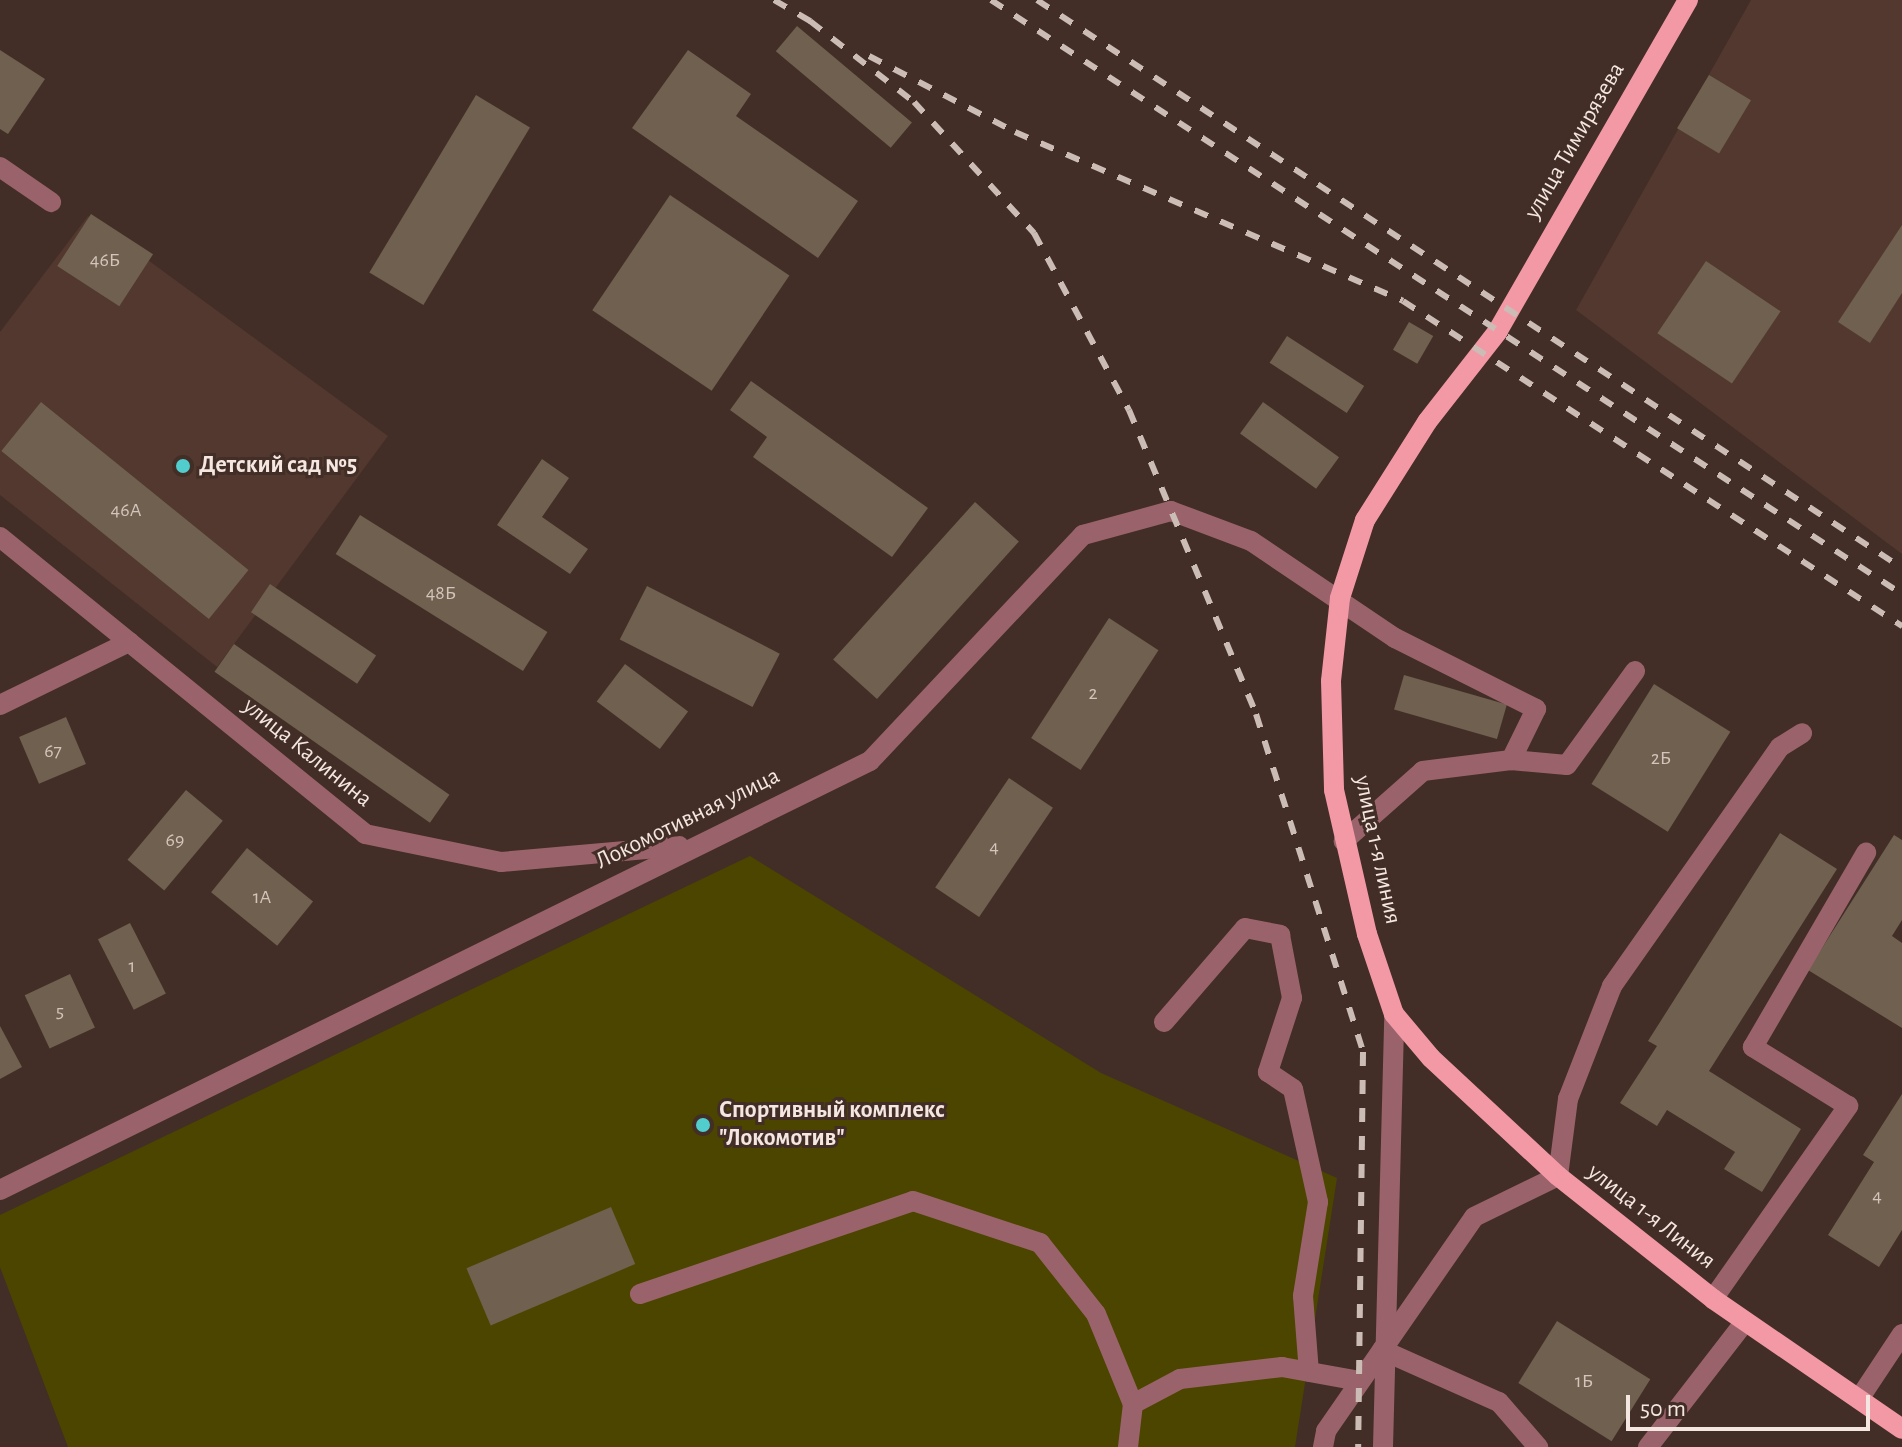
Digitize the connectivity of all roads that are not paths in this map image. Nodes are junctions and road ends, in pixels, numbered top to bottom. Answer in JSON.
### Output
{"nodes":[{"id":1,"x":1688,"y":0,"type":"edge"},
{"id":2,"x":0,"y":167,"type":"edge"},
{"id":3,"x":51,"y":202,"type":"dead end"},
{"id":4,"x":1511,"y":310,"type":"joint"},
{"id":5,"x":0,"y":537,"type":"edge"},
{"id":6,"x":1340,"y":598,"type":"junction"},
{"id":7,"x":129,"y":642,"type":"junction"},
{"id":8,"x":1635,"y":671,"type":"dead end"},
{"id":9,"x":0,"y":705,"type":"edge"},
{"id":10,"x":1802,"y":733,"type":"dead end"},
{"id":11,"x":1511,"y":760,"type":"junction"},
{"id":12,"x":1344,"y":841,"type":"junction"},
{"id":13,"x":689,"y":845,"type":"junction"},
{"id":14,"x":1866,"y":853,"type":"dead end"},
{"id":15,"x":1394,"y":1014,"type":"junction"},
{"id":16,"x":1164,"y":1022,"type":"dead end"},
{"id":17,"x":1558,"y":1176,"type":"junction"},
{"id":18,"x":0,"y":1190,"type":"edge"},
{"id":19,"x":640,"y":1294,"type":"dead end"},
{"id":20,"x":1713,"y":1299,"type":"junction"},
{"id":21,"x":1744,"y":1323,"type":"junction"},
{"id":22,"x":1902,"y":1334,"type":"edge"},
{"id":23,"x":1382,"y":1350,"type":"junction"},
{"id":24,"x":1309,"y":1372,"type":"junction"},
{"id":25,"x":1359,"y":1381,"type":"junction"},
{"id":26,"x":1859,"y":1399,"type":"junction"},
{"id":27,"x":1133,"y":1404,"type":"junction"},
{"id":28,"x":1902,"y":1429,"type":"edge"},
{"id":29,"x":1128,"y":1447,"type":"edge"},
{"id":30,"x":1323,"y":1447,"type":"edge"},
{"id":31,"x":1383,"y":1447,"type":"edge"},
{"id":32,"x":1538,"y":1447,"type":"edge"},
{"id":33,"x":1648,"y":1447,"type":"edge"}],
"edges":[{"from":1,"to":4,"type":"main road","name":"улица Тимирязева"},
{"from":2,"to":3,"type":"street"},
{"from":4,"to":6,"type":"main road","name":"улица 1-я линия"},
{"from":5,"to":7,"type":"street","name":"улица Калинина"},
{"from":6,"to":11,"type":"street","name":"Локомотивная улица"},
{"from":6,"to":12,"type":"main road","name":"улица 1-я линия"},
{"from":6,"to":13,"type":"street","name":"Локомотивная улица"},
{"from":7,"to":9,"type":"street"},
{"from":7,"to":13,"type":"street","name":"улица Калинина"},
{"from":8,"to":11,"type":"street"},
{"from":10,"to":17,"type":"street"},
{"from":11,"to":12,"type":"street"},
{"from":12,"to":15,"type":"main road","name":"улица 1-я линия"},
{"from":13,"to":18,"type":"street","name":"Локомотивная улица"},
{"from":14,"to":20,"type":"street"},
{"from":15,"to":17,"type":"main road","name":"улица 1-я Линия"},
{"from":15,"to":23,"type":"street"},
{"from":16,"to":24,"type":"street"},
{"from":17,"to":20,"type":"main road","name":"улица 1-я Линия"},
{"from":17,"to":23,"type":"street"},
{"from":19,"to":27,"type":"street"},
{"from":20,"to":21,"type":"main road","name":"улица 1-я Линия"},
{"from":21,"to":26,"type":"main road","name":"улица 1-я Линия"},
{"from":21,"to":33,"type":"street"},
{"from":22,"to":26,"type":"street"},
{"from":23,"to":25,"type":"street"},
{"from":23,"to":31,"type":"street"},
{"from":23,"to":32,"type":"street"},
{"from":24,"to":25,"type":"street"},
{"from":24,"to":27,"type":"street"},
{"from":25,"to":30,"type":"street"},
{"from":26,"to":28,"type":"main road","name":"улица 1-я Линия"},
{"from":27,"to":29,"type":"street"}]}
